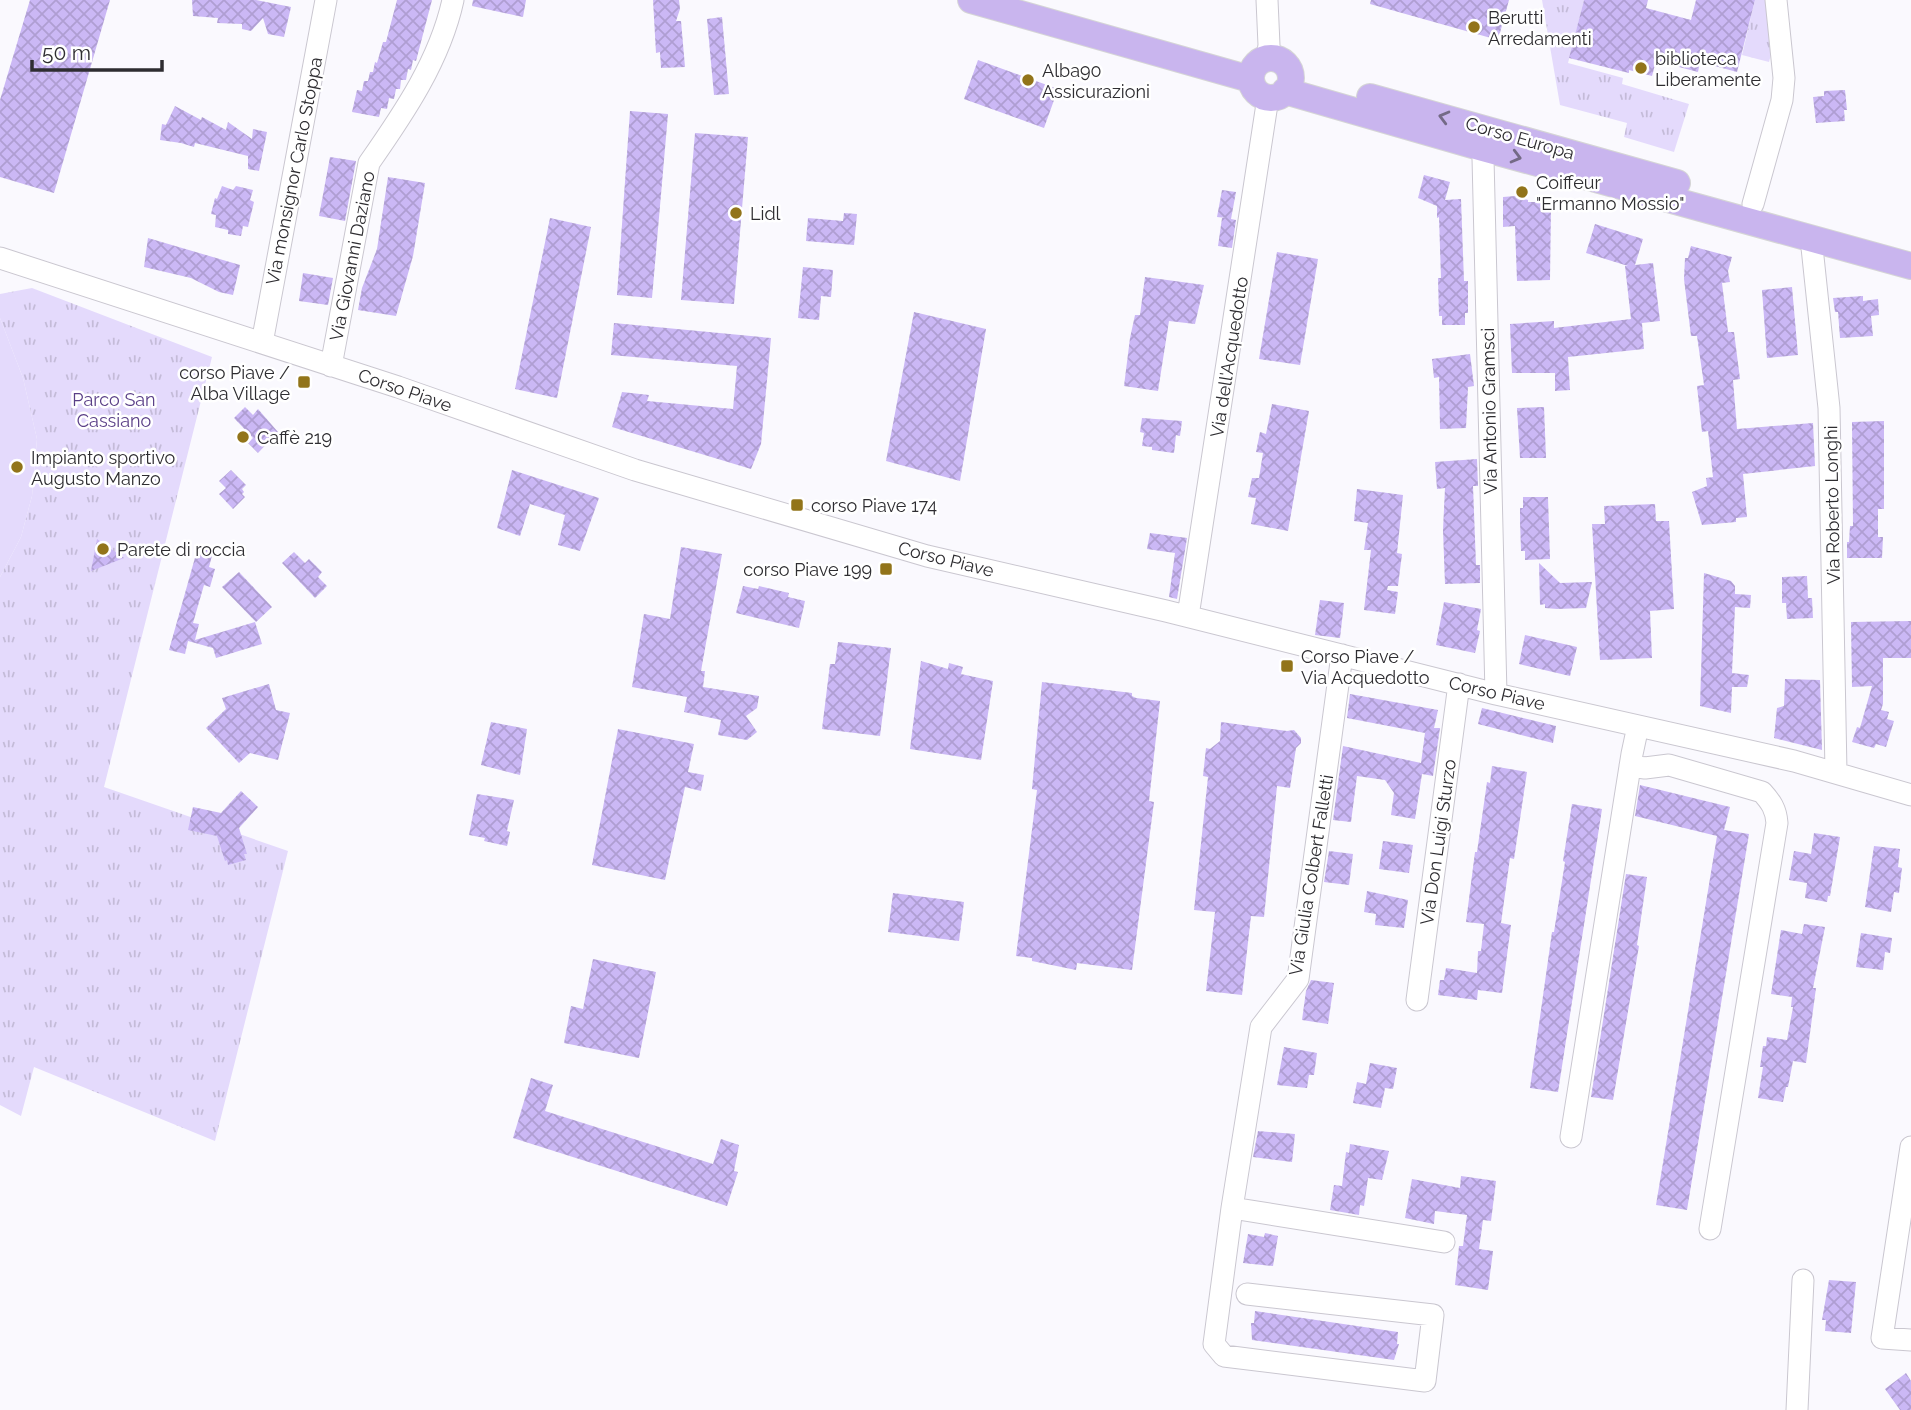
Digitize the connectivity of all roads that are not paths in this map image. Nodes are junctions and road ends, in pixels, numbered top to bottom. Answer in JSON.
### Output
{"nodes":[{"id":1,"x":326,"y":0,"type":"edge"},
{"id":2,"x":453,"y":0,"type":"edge"},
{"id":3,"x":971,"y":0,"type":"edge"},
{"id":4,"x":1025,"y":0,"type":"edge"},
{"id":5,"x":1267,"y":0,"type":"edge"},
{"id":6,"x":1776,"y":0,"type":"edge"},
{"id":7,"x":1269,"y":77,"type":"junction"},
{"id":8,"x":1485,"y":139,"type":"junction"},
{"id":9,"x":1753,"y":204,"type":"junction"},
{"id":10,"x":1811,"y":238,"type":"junction"},
{"id":11,"x":1911,"y":248,"type":"edge"},
{"id":12,"x":0,"y":258,"type":"edge"},
{"id":13,"x":1911,"y":266,"type":"edge"},
{"id":14,"x":261,"y":343,"type":"junction"},
{"id":15,"x":331,"y":366,"type":"junction"},
{"id":16,"x":1188,"y":617,"type":"junction"},
{"id":17,"x":1342,"y":655,"type":"junction"},
{"id":18,"x":1459,"y":684,"type":"junction"},
{"id":19,"x":1496,"y":694,"type":"junction"},
{"id":20,"x":1638,"y":726,"type":"junction"},
{"id":21,"x":1630,"y":766,"type":"junction"},
{"id":22,"x":1836,"y":772,"type":"junction"},
{"id":23,"x":1911,"y":795,"type":"edge"},
{"id":24,"x":1417,"y":1000,"type":"dead end"},
{"id":25,"x":1571,"y":1137,"type":"dead end"},
{"id":26,"x":1911,"y":1147,"type":"edge"},
{"id":27,"x":1232,"y":1208,"type":"junction"},
{"id":28,"x":1710,"y":1229,"type":"dead end"},
{"id":29,"x":1444,"y":1242,"type":"dead end"},
{"id":30,"x":1803,"y":1280,"type":"dead end"},
{"id":31,"x":1247,"y":1294,"type":"dead end"},
{"id":32,"x":1911,"y":1340,"type":"edge"},
{"id":33,"x":1797,"y":1410,"type":"edge"}],
"edges":[{"from":1,"to":14,"type":"street","name":"Via monsignor Carlo Stoppa"},
{"from":2,"to":15,"type":"street","name":"Via Giovanni Daziano"},
{"from":3,"to":7,"type":"main road","name":"Corso Europa"},
{"from":4,"to":7,"type":"main road","name":"Corso Europa"},
{"from":5,"to":7,"type":"street","name":"Via dell'Acquedotto"},
{"from":6,"to":9,"type":"street"},
{"from":7,"to":8,"type":"main road","name":"Corso Europa"},
{"from":7,"to":16,"type":"street","name":"Via dell'Acquedotto"},
{"from":8,"to":9,"type":"main road","name":"Corso Europa"},
{"from":8,"to":10,"type":"main road","name":"Corso Europa","one_way":true},
{"from":8,"to":19,"type":"street","name":"Via Antonio Gramsci"},
{"from":9,"to":11,"type":"main road","name":"Corso Europa"},
{"from":10,"to":13,"type":"main road","name":"Corso Europa"},
{"from":10,"to":22,"type":"street","name":"Via Roberto Longhi"},
{"from":12,"to":14,"type":"street","name":"Corso Piave"},
{"from":14,"to":15,"type":"street","name":"Corso Piave"},
{"from":15,"to":16,"type":"street","name":"Corso Piave"},
{"from":16,"to":17,"type":"street","name":"Corso Piave"},
{"from":17,"to":18,"type":"street","name":"Corso Piave"},
{"from":17,"to":27,"type":"street","name":"Via Giulia Colbert Falletti"},
{"from":18,"to":19,"type":"street","name":"Corso Piave"},
{"from":18,"to":24,"type":"street","name":"Via Don Luigi Sturzo"},
{"from":19,"to":20,"type":"street","name":"Corso Piave"},
{"from":20,"to":21,"type":"street"},
{"from":20,"to":22,"type":"street","name":"Corso Piave"},
{"from":21,"to":25,"type":"street"},
{"from":21,"to":28,"type":"street"},
{"from":22,"to":23,"type":"street","name":"Corso Piave"},
{"from":26,"to":32,"type":"street"},
{"from":27,"to":29,"type":"street"},
{"from":27,"to":31,"type":"street","name":"Via Giulia Colbert Falletti"},
{"from":30,"to":33,"type":"street"}]}
